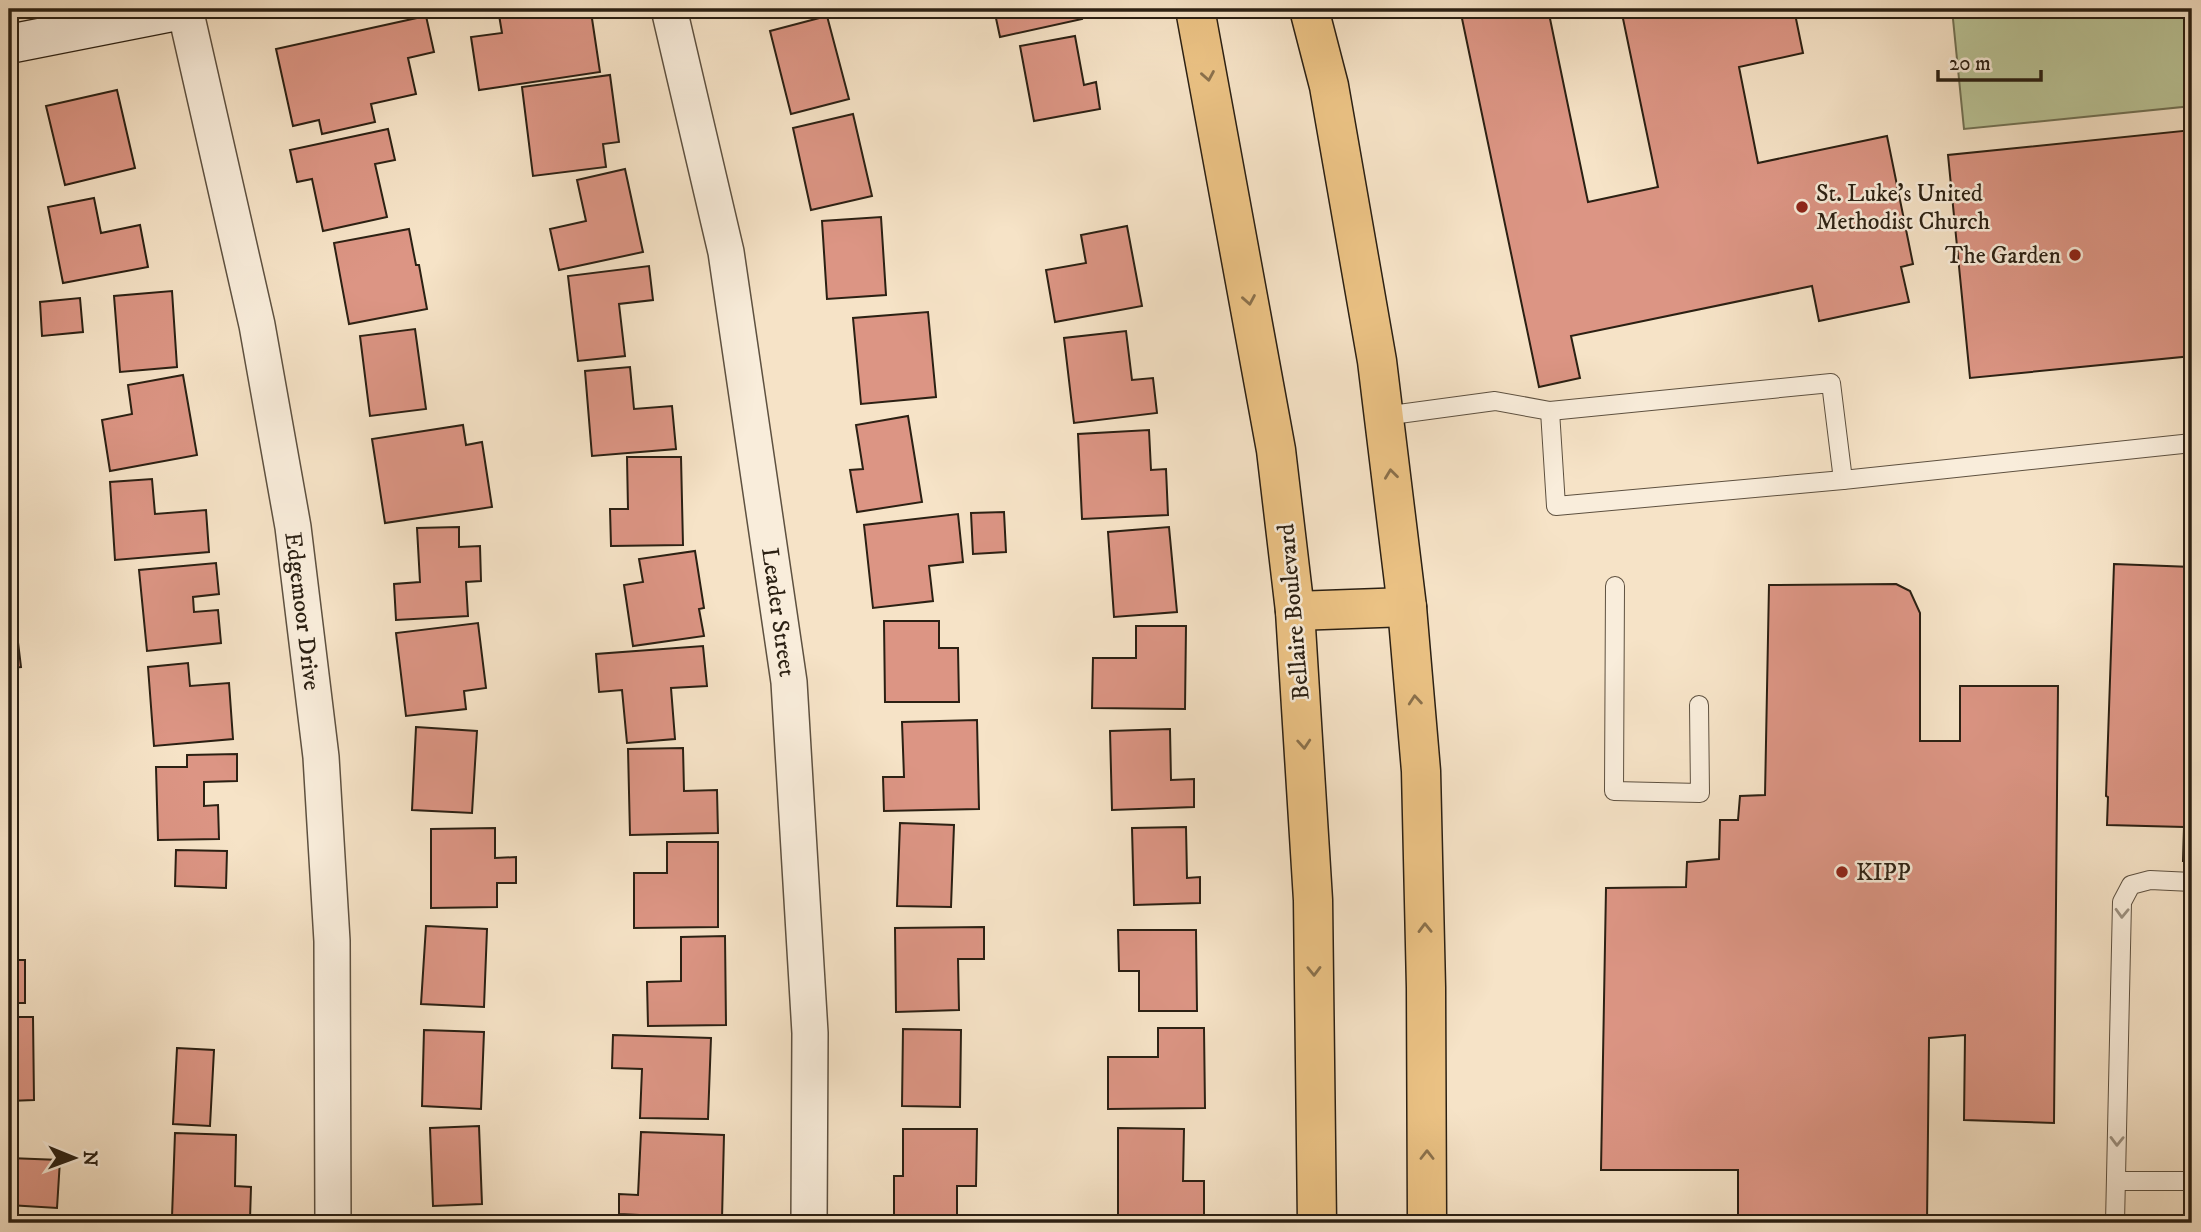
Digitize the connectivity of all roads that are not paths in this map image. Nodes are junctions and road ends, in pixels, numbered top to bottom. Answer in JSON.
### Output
{"nodes":[{"id":1,"x":186,"y":9,"type":"edge"},
{"id":2,"x":670,"y":9,"type":"edge"},
{"id":3,"x":1195,"y":9,"type":"edge"},
{"id":4,"x":1309,"y":9,"type":"edge"},
{"id":5,"x":9,"y":44,"type":"edge"},
{"id":6,"x":1550,"y":411,"type":"junction"},
{"id":7,"x":1384,"y":416,"type":"junction"},
{"id":8,"x":2192,"y":443,"type":"edge"},
{"id":9,"x":1843,"y":480,"type":"junction"},
{"id":10,"x":1615,"y":586,"type":"dead end"},
{"id":11,"x":1407,"y":607,"type":"junction"},
{"id":12,"x":1295,"y":611,"type":"junction"},
{"id":13,"x":1699,"y":705,"type":"dead end"},
{"id":14,"x":2192,"y":881,"type":"edge"},
{"id":15,"x":2116,"y":1181,"type":"junction"},
{"id":16,"x":2192,"y":1181,"type":"edge"},
{"id":17,"x":332,"y":1223,"type":"edge"},
{"id":18,"x":809,"y":1223,"type":"edge"},
{"id":19,"x":1317,"y":1223,"type":"edge"},
{"id":20,"x":1427,"y":1223,"type":"edge"},
{"id":21,"x":2115,"y":1223,"type":"edge"}],
"edges":[{"from":1,"to":5,"type":"street"},
{"from":1,"to":17,"type":"street","name":"Edgemoor Drive"},
{"from":2,"to":18,"type":"street","name":"Leader Street"},
{"from":3,"to":12,"type":"main road","name":"Bellaire Boulevard","one_way":true},
{"from":4,"to":7,"type":"main road"},
{"from":6,"to":7,"type":"lane"},
{"from":6,"to":9,"type":"lane"},
{"from":6,"to":9,"type":"lane"},
{"from":11,"to":7,"type":"main road","one_way":true},
{"from":8,"to":9,"type":"lane"},
{"from":10,"to":13,"type":"lane"},
{"from":11,"to":12,"type":"main road"},
{"from":20,"to":11,"type":"main road","one_way":true},
{"from":12,"to":19,"type":"main road","name":"Bellaire Boulevard","one_way":true},
{"from":14,"to":15,"type":"lane","one_way":true},
{"from":15,"to":16,"type":"lane"},
{"from":15,"to":21,"type":"lane"}]}
